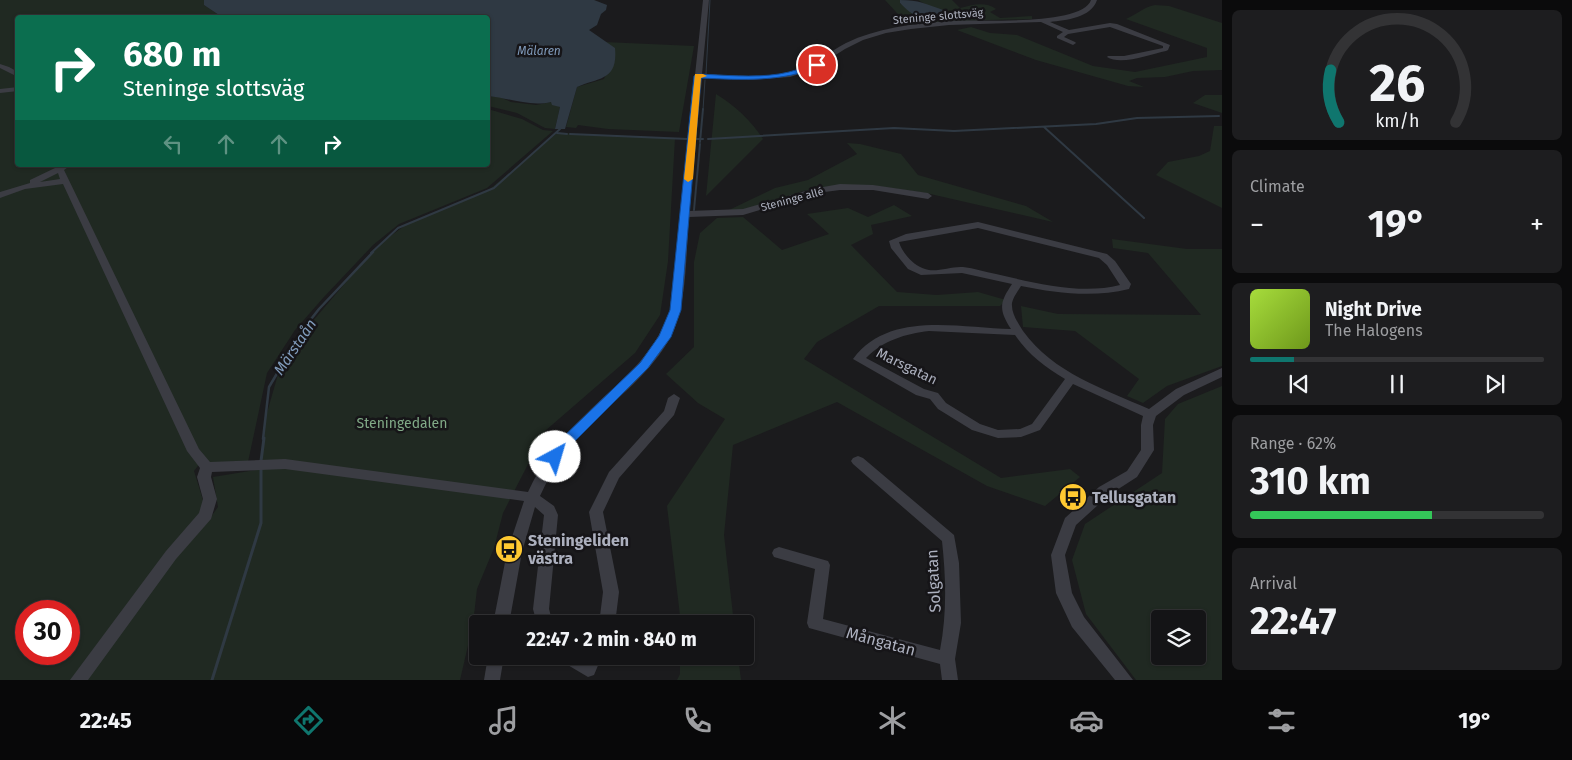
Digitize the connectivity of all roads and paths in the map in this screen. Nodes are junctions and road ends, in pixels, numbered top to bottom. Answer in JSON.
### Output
{"nodes":[{"id":1,"x":706,"y":0,"type":"edge"},
{"id":2,"x":1094,"y":0,"type":"edge"},
{"id":3,"x":1040,"y":19,"type":"junction"},
{"id":4,"x":1068,"y":32,"type":"junction"},
{"id":5,"x":1073,"y":43,"type":"dead end"},
{"id":6,"x":1110,"y":57,"type":"dead end"},
{"id":7,"x":0,"y":66,"type":"edge"},
{"id":8,"x":15,"y":73,"type":"edge"},
{"id":9,"x":697,"y":76,"type":"junction"},
{"id":10,"x":15,"y":90,"type":"edge"},
{"id":11,"x":0,"y":91,"type":"edge"},
{"id":12,"x":60,"y":167,"type":"edge"},
{"id":13,"x":62,"y":167,"type":"edge"},
{"id":14,"x":66,"y":181,"type":"junction"},
{"id":15,"x":23,"y":187,"type":"junction"},
{"id":16,"x":0,"y":195,"type":"edge"},
{"id":17,"x":928,"y":196,"type":"dead end"},
{"id":18,"x":685,"y":214,"type":"junction"},
{"id":19,"x":1018,"y":282,"type":"junction"},
{"id":20,"x":1018,"y":332,"type":"junction"},
{"id":21,"x":1222,"y":372,"type":"edge"},
{"id":22,"x":1072,"y":378,"type":"junction"},
{"id":23,"x":674,"y":398,"type":"dead end"},
{"id":24,"x":1150,"y":414,"type":"junction"},
{"id":25,"x":858,"y":461,"type":"dead end"},
{"id":26,"x":207,"y":468,"type":"junction"},
{"id":27,"x":531,"y":497,"type":"junction"},
{"id":28,"x":779,"y":553,"type":"dead end"},
{"id":29,"x":502,"y":615,"type":"edge"},
{"id":30,"x":543,"y":615,"type":"edge"},
{"id":31,"x":609,"y":615,"type":"edge"},
{"id":32,"x":947,"y":659,"type":"junction"},
{"id":33,"x":494,"y":665,"type":"edge"},
{"id":34,"x":78,"y":680,"type":"edge"},
{"id":35,"x":492,"y":680,"type":"edge"},
{"id":36,"x":950,"y":680,"type":"edge"},
{"id":37,"x":1126,"y":680,"type":"edge"}],
"edges":[{"from":1,"to":9,"type":"street"},
{"from":2,"to":3,"type":"street","name":"Steninge slottsväg"},
{"from":3,"to":4,"type":"street"},
{"from":3,"to":9,"type":"street","name":"Steninge slottsväg"},
{"from":4,"to":5,"type":"street"},
{"from":4,"to":6,"type":"street"},
{"from":7,"to":8,"type":"street"},
{"from":9,"to":18,"type":"street"},
{"from":10,"to":11,"type":"street"},
{"from":12,"to":15,"type":"street"},
{"from":13,"to":14,"type":"street"},
{"from":14,"to":15,"type":"street"},
{"from":14,"to":26,"type":"street"},
{"from":15,"to":16,"type":"street"},
{"from":17,"to":18,"type":"street","name":"Steninge allé"},
{"from":18,"to":27,"type":"street"},
{"from":19,"to":19,"type":"street"},
{"from":19,"to":20,"type":"street"},
{"from":20,"to":22,"type":"street"},
{"from":20,"to":22,"type":"street","name":"Marsgatan"},
{"from":21,"to":24,"type":"street"},
{"from":22,"to":24,"type":"street"},
{"from":23,"to":31,"type":"street"},
{"from":24,"to":37,"type":"street"},
{"from":25,"to":32,"type":"street","name":"Solgatan"},
{"from":26,"to":27,"type":"street"},
{"from":26,"to":34,"type":"street"},
{"from":27,"to":29,"type":"street"},
{"from":27,"to":30,"type":"street"},
{"from":28,"to":32,"type":"street","name":"Mångatan"},
{"from":32,"to":36,"type":"street","name":"Solgatan"},
{"from":33,"to":35,"type":"street"}]}
